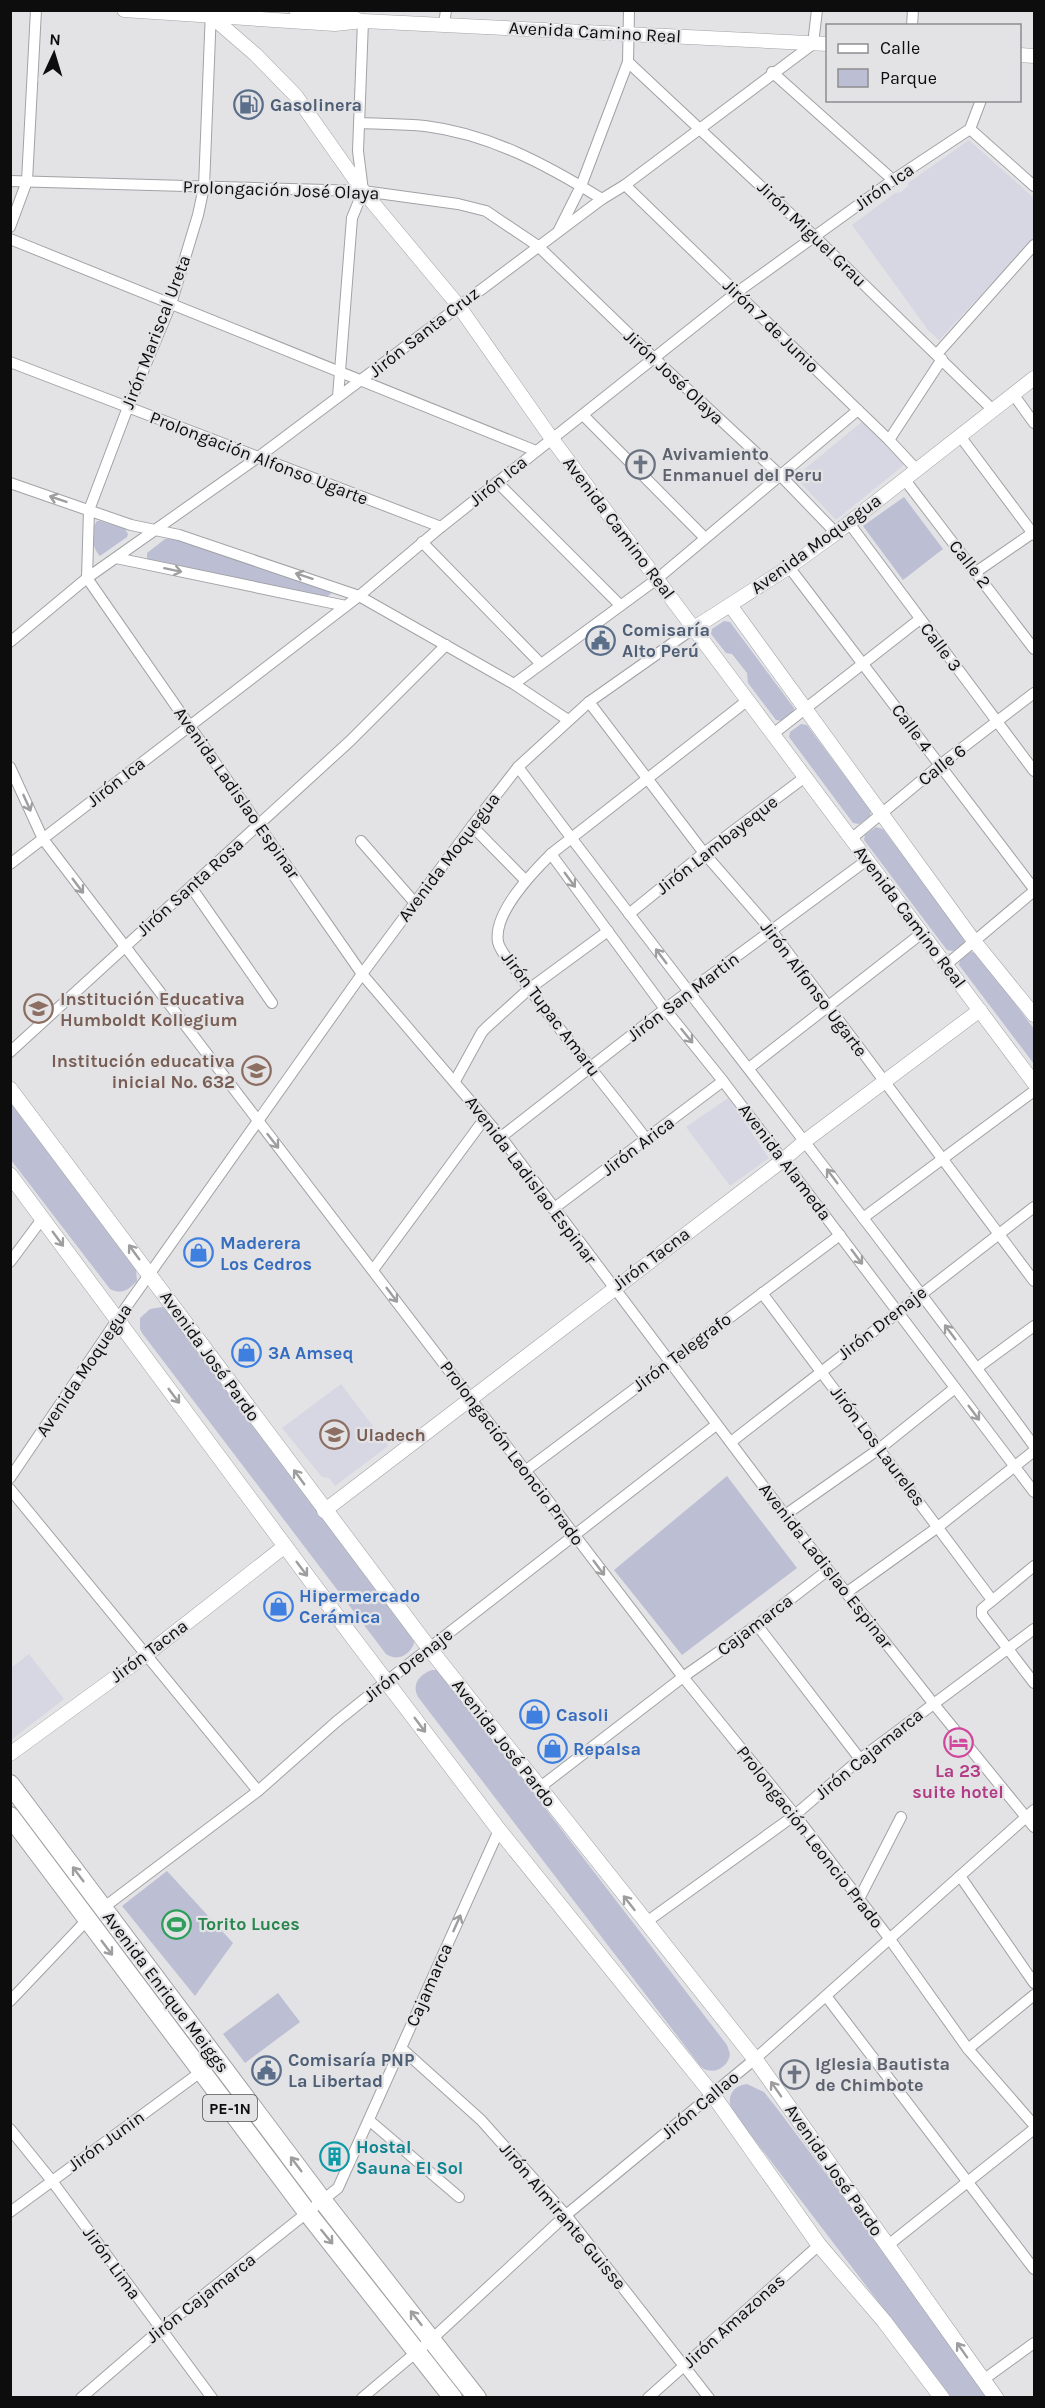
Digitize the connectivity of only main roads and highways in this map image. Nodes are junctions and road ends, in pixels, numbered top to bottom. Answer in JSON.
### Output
{"nodes":[{"id":1,"x":124,"y":10,"type":"edge"},
{"id":2,"x":296,"y":10,"type":"edge"},
{"id":3,"x":147,"y":11,"type":"edge"},
{"id":4,"x":211,"y":13,"type":"edge"},
{"id":5,"x":445,"y":18,"type":"edge"},
{"id":6,"x":363,"y":21,"type":"junction"},
{"id":7,"x":826,"y":44,"type":"edge"},
{"id":8,"x":1035,"y":378,"type":"edge"},
{"id":9,"x":730,"y":605,"type":"junction"},
{"id":10,"x":694,"y":628,"type":"junction"},
{"id":11,"x":980,"y":1010,"type":"junction"},
{"id":12,"x":1034,"y":1013,"type":"edge"},
{"id":13,"x":1035,"y":1083,"type":"edge"},
{"id":14,"x":10,"y":1089,"type":"edge"},
{"id":15,"x":10,"y":1175,"type":"edge"},
{"id":16,"x":324,"y":1510,"type":"junction"},
{"id":17,"x":285,"y":1546,"type":"junction"},
{"id":18,"x":10,"y":1754,"type":"edge"},
{"id":19,"x":10,"y":1784,"type":"edge"},
{"id":20,"x":10,"y":1816,"type":"edge"},
{"id":21,"x":453,"y":2397,"type":"edge"},
{"id":22,"x":477,"y":2397,"type":"edge"},
{"id":23,"x":942,"y":2397,"type":"edge"},
{"id":24,"x":996,"y":2397,"type":"edge"}],
"edges":[{"from":1,"to":3,"type":"main road","name":"Avenida Camino Real"},
{"from":2,"to":6,"type":"main road","name":"Avenida Camino Real"},
{"from":3,"to":4,"type":"main road","name":"Avenida Camino Real"},
{"from":4,"to":6,"type":"main road","name":"Avenida Camino Real"},
{"from":4,"to":10,"type":"main road","name":"Avenida Camino Real"},
{"from":5,"to":6,"type":"main road","name":"Avenida Camino Real"},
{"from":5,"to":7,"type":"main road","name":"Avenida Camino Real"},
{"from":8,"to":9,"type":"main road","name":"Avenida Moquegua"},
{"from":9,"to":10,"type":"main road","name":"Avenida Moquegua"},
{"from":9,"to":12,"type":"main road"},
{"from":10,"to":11,"type":"main road","name":"Avenida Camino Real"},
{"from":11,"to":13,"type":"main road","name":"Avenida Camino Real"},
{"from":11,"to":16,"type":"main road","name":"Jirón Tacna"},
{"from":16,"to":14,"type":"main road","name":"Avenida José Pardo","one_way":true},
{"from":15,"to":17,"type":"main road","one_way":true},
{"from":24,"to":16,"type":"main road","name":"Avenida José Pardo","one_way":true},
{"from":17,"to":18,"type":"main road","name":"Jirón Tacna"},
{"from":17,"to":23,"type":"main road","one_way":true},
{"from":22,"to":19,"type":"highway","name":"Avenida Enrique Meiggs","number":"PE-1N","one_way":true},
{"from":20,"to":21,"type":"highway","name":"Avenida Enrique Meiggs","number":"PE-1N","one_way":true}]}
